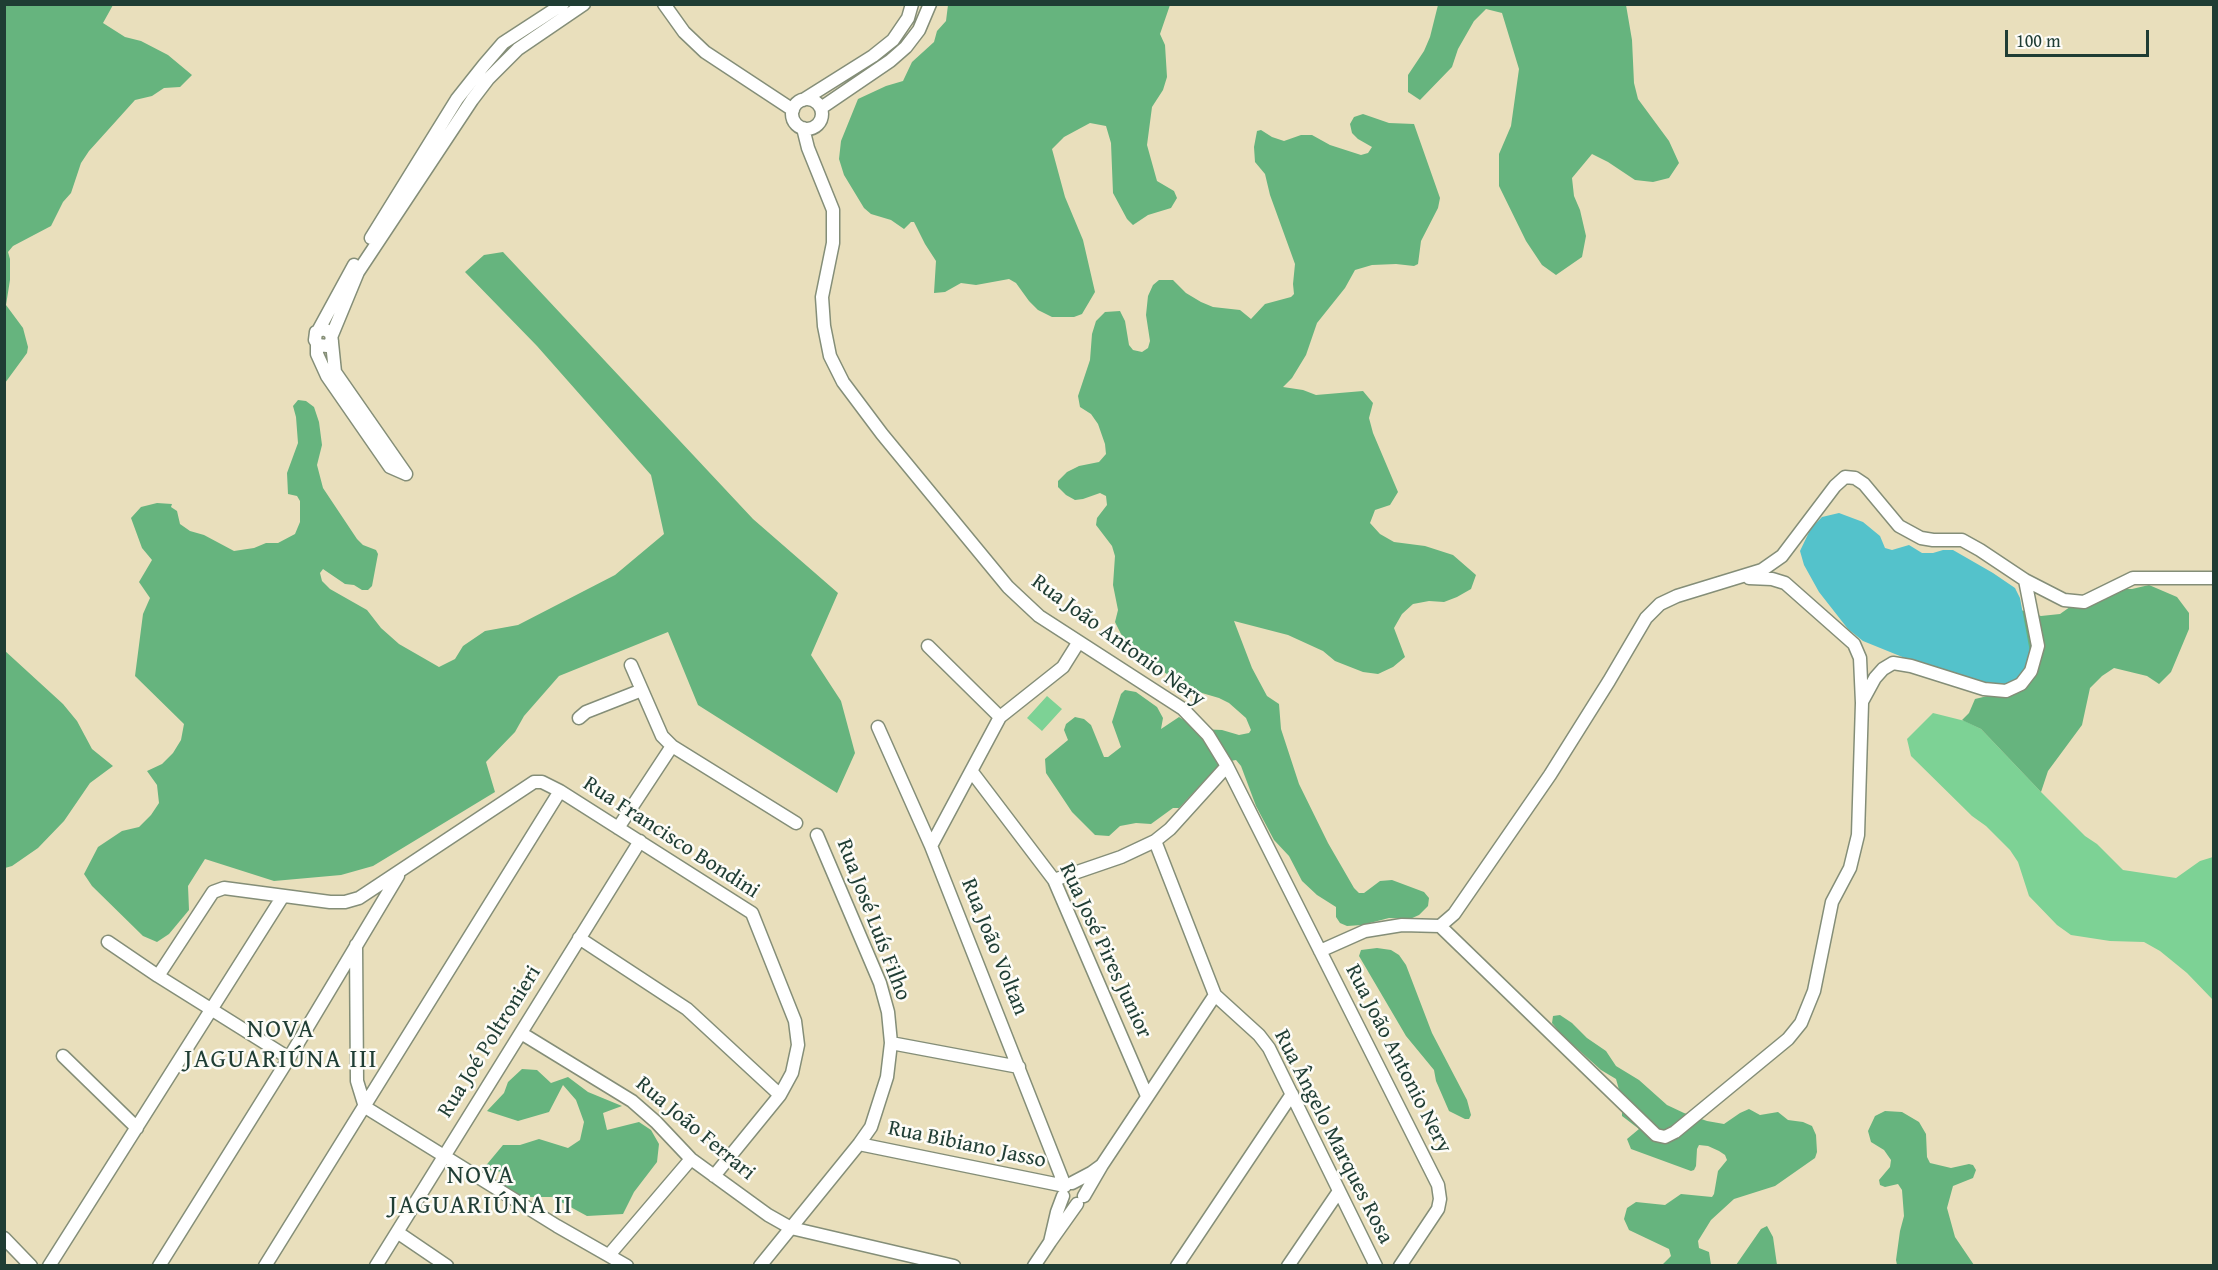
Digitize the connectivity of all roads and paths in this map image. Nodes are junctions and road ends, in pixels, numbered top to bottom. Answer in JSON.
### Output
{"nodes":[{"id":1,"x":563,"y":4,"type":"edge"},
{"id":2,"x":584,"y":4,"type":"edge"},
{"id":3,"x":664,"y":4,"type":"edge"},
{"id":4,"x":912,"y":4,"type":"edge"},
{"id":5,"x":930,"y":4,"type":"edge"},
{"id":6,"x":510,"y":38,"type":"junction"},
{"id":7,"x":518,"y":49,"type":"junction"},
{"id":8,"x":484,"y":75,"type":"junction"},
{"id":9,"x":802,"y":100,"type":"junction"},
{"id":10,"x":821,"y":108,"type":"junction"},
{"id":11,"x":793,"y":110,"type":"junction"},
{"id":12,"x":803,"y":128,"type":"junction"},
{"id":13,"x":317,"y":337,"type":"junction"},
{"id":14,"x":332,"y":338,"type":"junction"},
{"id":15,"x":1782,"y":556,"type":"junction"},
{"id":16,"x":2214,"y":578,"type":"edge"},
{"id":17,"x":1732,"y":580,"type":"junction"},
{"id":18,"x":2025,"y":580,"type":"junction"},
{"id":19,"x":1785,"y":583,"type":"junction"},
{"id":20,"x":1078,"y":643,"type":"junction"},
{"id":21,"x":928,"y":646,"type":"dead end"},
{"id":22,"x":631,"y":665,"type":"dead end"},
{"id":23,"x":642,"y":690,"type":"junction"},
{"id":24,"x":1862,"y":703,"type":"junction"},
{"id":25,"x":1000,"y":717,"type":"junction"},
{"id":26,"x":579,"y":718,"type":"dead end"},
{"id":27,"x":878,"y":727,"type":"dead end"},
{"id":28,"x":672,"y":746,"type":"junction"},
{"id":29,"x":1227,"y":766,"type":"junction"},
{"id":30,"x":972,"y":772,"type":"junction"},
{"id":31,"x":560,"y":791,"type":"junction"},
{"id":32,"x":796,"y":823,"type":"dead end"},
{"id":33,"x":618,"y":828,"type":"junction"},
{"id":34,"x":817,"y":835,"type":"dead end"},
{"id":35,"x":640,"y":841,"type":"junction"},
{"id":36,"x":1155,"y":841,"type":"junction"},
{"id":37,"x":931,"y":846,"type":"junction"},
{"id":38,"x":401,"y":871,"type":"junction"},
{"id":39,"x":1054,"y":880,"type":"junction"},
{"id":40,"x":283,"y":896,"type":"junction"},
{"id":41,"x":1440,"y":926,"type":"junction"},
{"id":42,"x":579,"y":938,"type":"junction"},
{"id":43,"x":108,"y":942,"type":"dead end"},
{"id":44,"x":356,"y":945,"type":"junction"},
{"id":45,"x":1320,"y":951,"type":"junction"},
{"id":46,"x":158,"y":976,"type":"junction"},
{"id":47,"x":1215,"y":995,"type":"junction"},
{"id":48,"x":211,"y":1009,"type":"junction"},
{"id":49,"x":520,"y":1033,"type":"junction"},
{"id":50,"x":891,"y":1043,"type":"junction"},
{"id":51,"x":63,"y":1056,"type":"dead end"},
{"id":52,"x":290,"y":1059,"type":"junction"},
{"id":53,"x":1020,"y":1067,"type":"junction"},
{"id":54,"x":780,"y":1095,"type":"junction"},
{"id":55,"x":1292,"y":1095,"type":"junction"},
{"id":56,"x":1147,"y":1096,"type":"junction"},
{"id":57,"x":365,"y":1107,"type":"junction"},
{"id":58,"x":137,"y":1128,"type":"junction"},
{"id":59,"x":859,"y":1144,"type":"junction"},
{"id":60,"x":445,"y":1155,"type":"junction"},
{"id":61,"x":691,"y":1159,"type":"junction"},
{"id":62,"x":1102,"y":1165,"type":"junction"},
{"id":63,"x":714,"y":1176,"type":"junction"},
{"id":64,"x":1067,"y":1189,"type":"junction"},
{"id":65,"x":1339,"y":1191,"type":"junction"},
{"id":66,"x":1081,"y":1200,"type":"junction"},
{"id":67,"x":791,"y":1228,"type":"junction"},
{"id":68,"x":397,"y":1232,"type":"junction"},
{"id":69,"x":4,"y":1238,"type":"edge"},
{"id":70,"x":1050,"y":1242,"type":"junction"},
{"id":71,"x":609,"y":1255,"type":"junction"},
{"id":72,"x":268,"y":1265,"type":"edge"},
{"id":73,"x":31,"y":1266,"type":"edge"},
{"id":74,"x":50,"y":1266,"type":"edge"},
{"id":75,"x":159,"y":1266,"type":"edge"},
{"id":76,"x":376,"y":1266,"type":"edge"},
{"id":77,"x":447,"y":1266,"type":"edge"},
{"id":78,"x":627,"y":1266,"type":"edge"},
{"id":79,"x":760,"y":1266,"type":"edge"},
{"id":80,"x":954,"y":1266,"type":"edge"},
{"id":81,"x":1034,"y":1266,"type":"edge"},
{"id":82,"x":1178,"y":1266,"type":"edge"},
{"id":83,"x":1288,"y":1266,"type":"edge"},
{"id":84,"x":1376,"y":1266,"type":"edge"},
{"id":85,"x":1400,"y":1266,"type":"edge"}],
"edges":[{"from":1,"to":6,"type":"street"},
{"from":2,"to":7,"type":"street"},
{"from":3,"to":11,"type":"street"},
{"from":4,"to":9,"type":"street"},
{"from":5,"to":10,"type":"street"},
{"from":6,"to":7,"type":"street"},
{"from":6,"to":8,"type":"street"},
{"from":7,"to":8,"type":"street"},
{"from":8,"to":13,"type":"street"},
{"from":8,"to":14,"type":"street"},
{"from":9,"to":10,"type":"street"},
{"from":9,"to":11,"type":"street"},
{"from":10,"to":12,"type":"street"},
{"from":11,"to":12,"type":"street"},
{"from":12,"to":20,"type":"street","name":"Rua João Antonio Nery"},
{"from":13,"to":14,"type":"street"},
{"from":13,"to":14,"type":"street"},
{"from":15,"to":17,"type":"street"},
{"from":15,"to":18,"type":"street"},
{"from":15,"to":19,"type":"street"},
{"from":16,"to":18,"type":"street"},
{"from":17,"to":19,"type":"street"},
{"from":17,"to":41,"type":"street"},
{"from":18,"to":24,"type":"street"},
{"from":19,"to":24,"type":"street"},
{"from":20,"to":25,"type":"street"},
{"from":20,"to":29,"type":"street","name":"Rua João Antonio Nery"},
{"from":21,"to":25,"type":"street"},
{"from":22,"to":23,"type":"street"},
{"from":23,"to":26,"type":"street"},
{"from":23,"to":28,"type":"street"},
{"from":24,"to":41,"type":"street"},
{"from":25,"to":30,"type":"street"},
{"from":27,"to":37,"type":"street","name":"Rua João Voltan"},
{"from":28,"to":32,"type":"street"},
{"from":28,"to":33,"type":"street"},
{"from":29,"to":36,"type":"street"},
{"from":29,"to":45,"type":"street","name":"Rua João Antonio Nery"},
{"from":30,"to":37,"type":"street"},
{"from":30,"to":39,"type":"street","name":"Rua José Pires Junior"},
{"from":31,"to":33,"type":"street","name":"Rua Francisco Bondini"},
{"from":31,"to":38,"type":"street","name":"Rua Francisco Bondini"},
{"from":31,"to":57,"type":"street"},
{"from":33,"to":35,"type":"street","name":"Rua Francisco Bondini"},
{"from":34,"to":50,"type":"street","name":"Rua José Luís Filho"},
{"from":35,"to":42,"type":"street","name":"Rua Joé Poltronieri"},
{"from":35,"to":54,"type":"street","name":"Rua Francisco Bondini"},
{"from":36,"to":39,"type":"street"},
{"from":36,"to":47,"type":"street","name":"Rua Ângelo Marques Rosa"},
{"from":37,"to":53,"type":"street","name":"Rua João Voltan"},
{"from":38,"to":40,"type":"street"},
{"from":38,"to":44,"type":"street"},
{"from":39,"to":56,"type":"street","name":"Rua José Pires Junior"},
{"from":40,"to":46,"type":"street"},
{"from":40,"to":48,"type":"street"},
{"from":41,"to":45,"type":"street"},
{"from":42,"to":49,"type":"street","name":"Rua Joé Poltronieri"},
{"from":42,"to":54,"type":"street"},
{"from":43,"to":46,"type":"street"},
{"from":44,"to":52,"type":"street"},
{"from":44,"to":57,"type":"street"},
{"from":45,"to":85,"type":"street","name":"Rua João Antonio Nery"},
{"from":46,"to":48,"type":"street"},
{"from":47,"to":55,"type":"street","name":"Rua Ângelo Marques Rosa"},
{"from":47,"to":56,"type":"street"},
{"from":48,"to":52,"type":"street"},
{"from":48,"to":58,"type":"street"},
{"from":49,"to":60,"type":"street","name":"Rua Joé Poltronieri"},
{"from":49,"to":61,"type":"street","name":"Rua João Ferrari"},
{"from":50,"to":53,"type":"street"},
{"from":50,"to":59,"type":"street","name":"Rua José Luís Filho"},
{"from":51,"to":58,"type":"street"},
{"from":52,"to":75,"type":"street"},
{"from":53,"to":64,"type":"street","name":"Rua João Voltan"},
{"from":54,"to":63,"type":"street","name":"Rua Francisco Bondini"},
{"from":55,"to":65,"type":"street","name":"Rua Ângelo Marques Rosa"},
{"from":55,"to":82,"type":"street"},
{"from":56,"to":62,"type":"street"},
{"from":57,"to":60,"type":"street"},
{"from":57,"to":72,"type":"street"},
{"from":58,"to":74,"type":"street"},
{"from":59,"to":64,"type":"street","name":"Rua Bibiano Jasso"},
{"from":59,"to":67,"type":"street","name":"Rua José Luís Filho"},
{"from":60,"to":68,"type":"street","name":"Rua Joé Poltronieri"},
{"from":60,"to":71,"type":"street"},
{"from":61,"to":63,"type":"street","name":"Rua João Ferrari"},
{"from":61,"to":71,"type":"street"},
{"from":62,"to":64,"type":"street"},
{"from":62,"to":66,"type":"street"},
{"from":63,"to":67,"type":"street","name":"Rua João Ferrari"},
{"from":64,"to":66,"type":"street","name":"Rua Bibiano Jasso"},
{"from":64,"to":66,"type":"street"},
{"from":64,"to":70,"type":"street"},
{"from":65,"to":83,"type":"street"},
{"from":65,"to":84,"type":"street","name":"Rua Ângelo Marques Rosa"},
{"from":66,"to":70,"type":"street"},
{"from":67,"to":79,"type":"street","name":"Rua José Luís Filho"},
{"from":67,"to":80,"type":"street","name":"Rua João Ferrari"},
{"from":68,"to":76,"type":"street","name":"Rua Joé Poltronieri"},
{"from":68,"to":77,"type":"street"},
{"from":69,"to":73,"type":"street"},
{"from":70,"to":81,"type":"street"},
{"from":71,"to":78,"type":"street"}]}
